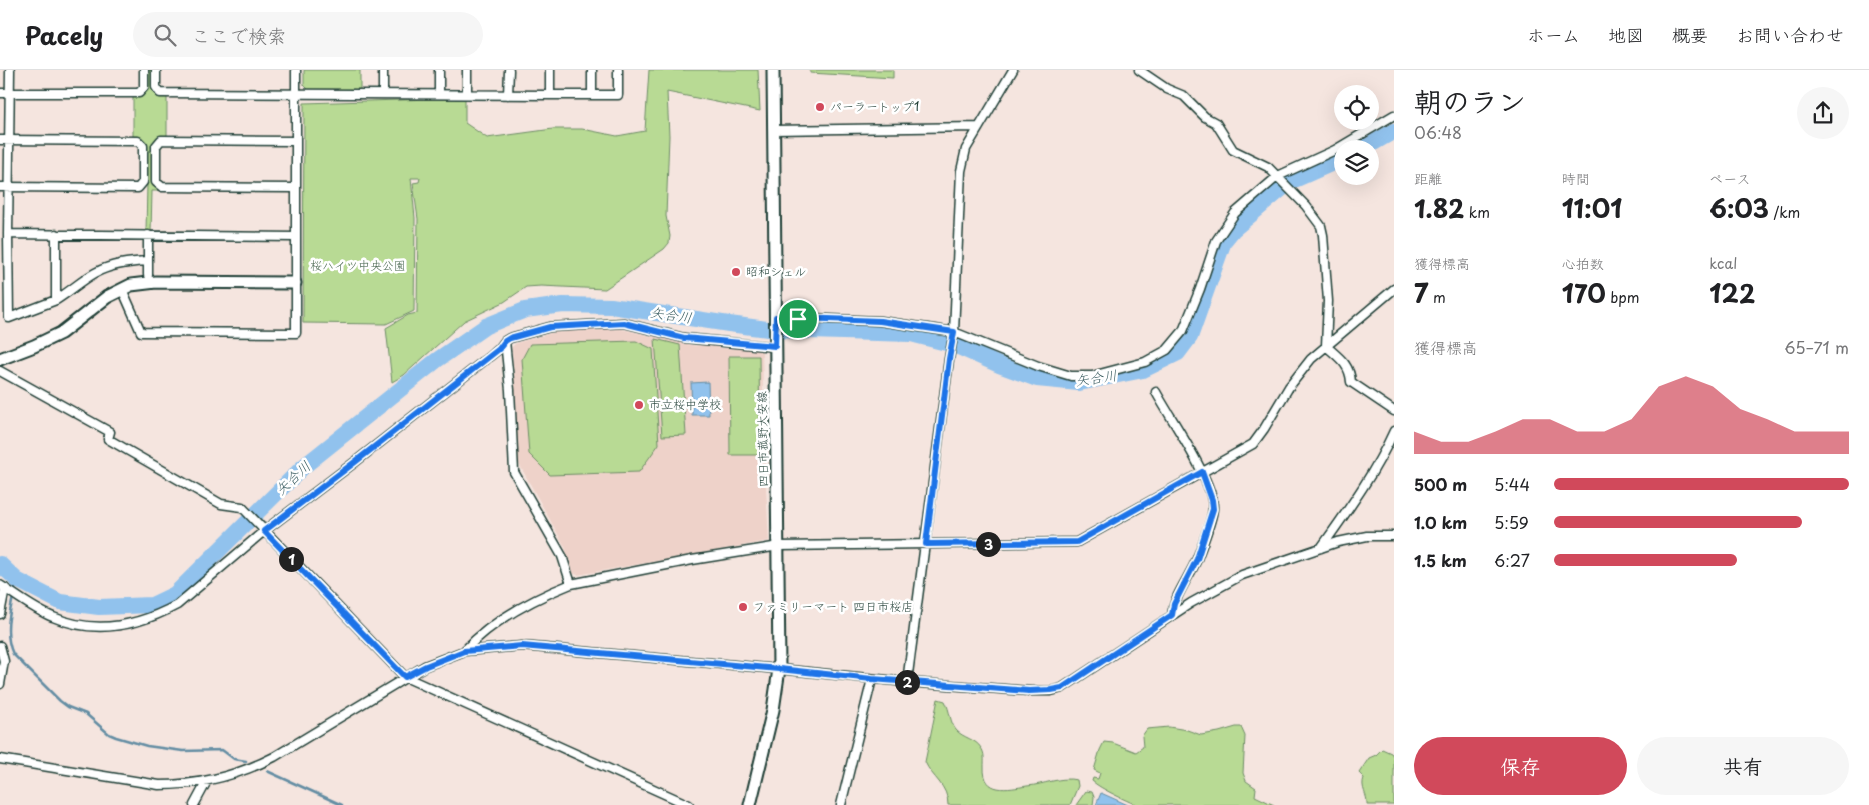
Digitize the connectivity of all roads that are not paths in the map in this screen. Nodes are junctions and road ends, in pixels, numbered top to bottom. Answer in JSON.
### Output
{"nodes":[{"id":1,"x":10,"y":70,"type":"edge"},
{"id":2,"x":144,"y":70,"type":"edge"},
{"id":3,"x":156,"y":70,"type":"edge"},
{"id":4,"x":296,"y":70,"type":"edge"},
{"id":5,"x":383,"y":70,"type":"edge"},
{"id":6,"x":439,"y":70,"type":"edge"},
{"id":7,"x":467,"y":70,"type":"edge"},
{"id":8,"x":509,"y":70,"type":"edge"},
{"id":9,"x":550,"y":70,"type":"edge"},
{"id":10,"x":592,"y":70,"type":"edge"},
{"id":11,"x":618,"y":70,"type":"edge"},
{"id":12,"x":773,"y":70,"type":"edge"},
{"id":13,"x":1013,"y":70,"type":"edge"},
{"id":14,"x":1139,"y":70,"type":"edge"},
{"id":15,"x":0,"y":93,"type":"edge"},
{"id":16,"x":10,"y":93,"type":"junction"},
{"id":17,"x":296,"y":94,"type":"junction"},
{"id":18,"x":382,"y":94,"type":"junction"},
{"id":19,"x":439,"y":94,"type":"junction"},
{"id":20,"x":467,"y":94,"type":"junction"},
{"id":21,"x":508,"y":95,"type":"junction"},
{"id":22,"x":550,"y":95,"type":"junction"},
{"id":23,"x":592,"y":95,"type":"junction"},
{"id":24,"x":1394,"y":115,"type":"edge"},
{"id":25,"x":980,"y":127,"type":"junction"},
{"id":26,"x":773,"y":130,"type":"junction"},
{"id":27,"x":0,"y":140,"type":"edge"},
{"id":28,"x":9,"y":140,"type":"junction"},
{"id":29,"x":296,"y":141,"type":"junction"},
{"id":30,"x":1279,"y":177,"type":"junction"},
{"id":31,"x":0,"y":187,"type":"edge"},
{"id":32,"x":10,"y":187,"type":"junction"},
{"id":33,"x":296,"y":188,"type":"junction"},
{"id":34,"x":8,"y":234,"type":"junction"},
{"id":35,"x":56,"y":234,"type":"junction"},
{"id":36,"x":148,"y":235,"type":"junction"},
{"id":37,"x":295,"y":237,"type":"junction"},
{"id":38,"x":148,"y":261,"type":"junction"},
{"id":39,"x":148,"y":275,"type":"dead end"},
{"id":40,"x":295,"y":283,"type":"junction"},
{"id":41,"x":122,"y":289,"type":"junction"},
{"id":42,"x":1394,"y":289,"type":"edge"},
{"id":43,"x":9,"y":297,"type":"junction"},
{"id":44,"x":0,"y":298,"type":"edge"},
{"id":45,"x":56,"y":300,"type":"junction"},
{"id":46,"x":776,"y":317,"type":"junction"},
{"id":47,"x":954,"y":332,"type":"junction"},
{"id":48,"x":505,"y":341,"type":"junction"},
{"id":49,"x":775,"y":345,"type":"junction"},
{"id":50,"x":1326,"y":346,"type":"junction"},
{"id":51,"x":0,"y":359,"type":"edge"},
{"id":52,"x":0,"y":371,"type":"edge"},
{"id":53,"x":1156,"y":392,"type":"dead end"},
{"id":54,"x":1394,"y":411,"type":"edge"},
{"id":55,"x":1394,"y":431,"type":"edge"},
{"id":56,"x":1202,"y":472,"type":"junction"},
{"id":57,"x":262,"y":529,"type":"junction"},
{"id":58,"x":1394,"y":536,"type":"edge"},
{"id":59,"x":926,"y":544,"type":"junction"},
{"id":60,"x":779,"y":546,"type":"junction"},
{"id":61,"x":1321,"y":548,"type":"junction"},
{"id":62,"x":571,"y":584,"type":"junction"},
{"id":63,"x":5,"y":588,"type":"edge"},
{"id":64,"x":0,"y":614,"type":"edge"},
{"id":65,"x":1172,"y":615,"type":"junction"},
{"id":66,"x":0,"y":646,"type":"edge"},
{"id":67,"x":464,"y":651,"type":"junction"},
{"id":68,"x":779,"y":669,"type":"junction"},
{"id":69,"x":405,"y":677,"type":"junction"},
{"id":70,"x":872,"y":679,"type":"junction"},
{"id":71,"x":907,"y":682,"type":"junction"},
{"id":72,"x":0,"y":684,"type":"edge"},
{"id":73,"x":0,"y":759,"type":"edge"},
{"id":74,"x":207,"y":780,"type":"junction"},
{"id":75,"x":194,"y":805,"type":"edge"},
{"id":76,"x":689,"y":805,"type":"edge"},
{"id":77,"x":750,"y":805,"type":"edge"},
{"id":78,"x":841,"y":805,"type":"edge"}],
"edges":[{"from":1,"to":16,"type":"street"},
{"from":2,"to":16,"type":"street"},
{"from":3,"to":17,"type":"street"},
{"from":4,"to":17,"type":"street"},
{"from":5,"to":18,"type":"street"},
{"from":6,"to":19,"type":"street"},
{"from":7,"to":20,"type":"street"},
{"from":8,"to":21,"type":"street"},
{"from":9,"to":22,"type":"street"},
{"from":10,"to":23,"type":"street"},
{"from":11,"to":23,"type":"street"},
{"from":12,"to":26,"type":"main road","name":"四日市菰野大安線"},
{"from":13,"to":25,"type":"street"},
{"from":14,"to":30,"type":"street"},
{"from":15,"to":16,"type":"street"},
{"from":16,"to":28,"type":"street"},
{"from":17,"to":18,"type":"street"},
{"from":17,"to":29,"type":"street"},
{"from":18,"to":19,"type":"street"},
{"from":19,"to":20,"type":"street"},
{"from":20,"to":21,"type":"street"},
{"from":21,"to":22,"type":"street"},
{"from":22,"to":23,"type":"street"},
{"from":24,"to":30,"type":"street"},
{"from":25,"to":26,"type":"street"},
{"from":25,"to":47,"type":"street"},
{"from":26,"to":46,"type":"main road","name":"四日市菰野大安線"},
{"from":27,"to":28,"type":"street"},
{"from":28,"to":32,"type":"street"},
{"from":28,"to":32,"type":"street"},
{"from":29,"to":33,"type":"street"},
{"from":29,"to":33,"type":"street"},
{"from":30,"to":47,"type":"street"},
{"from":30,"to":50,"type":"street"},
{"from":31,"to":32,"type":"street"},
{"from":32,"to":34,"type":"street"},
{"from":33,"to":37,"type":"street"},
{"from":34,"to":35,"type":"street"},
{"from":34,"to":43,"type":"street"},
{"from":35,"to":36,"type":"street"},
{"from":35,"to":45,"type":"street"},
{"from":36,"to":37,"type":"street"},
{"from":36,"to":38,"type":"street"},
{"from":37,"to":40,"type":"street"},
{"from":38,"to":39,"type":"street"},
{"from":38,"to":45,"type":"street"},
{"from":40,"to":41,"type":"main road"},
{"from":40,"to":41,"type":"street"},
{"from":41,"to":51,"type":"main road"},
{"from":42,"to":50,"type":"street"},
{"from":43,"to":44,"type":"street"},
{"from":43,"to":45,"type":"street"},
{"from":46,"to":47,"type":"street"},
{"from":46,"to":49,"type":"main road","name":"四日市菰野大安線"},
{"from":47,"to":59,"type":"street"},
{"from":48,"to":49,"type":"street"},
{"from":48,"to":57,"type":"street"},
{"from":48,"to":62,"type":"street"},
{"from":49,"to":60,"type":"main road","name":"四日市菰野大安線"},
{"from":50,"to":54,"type":"street"},
{"from":50,"to":56,"type":"street"},
{"from":52,"to":57,"type":"street"},
{"from":53,"to":56,"type":"street"},
{"from":55,"to":61,"type":"street"},
{"from":56,"to":59,"type":"street"},
{"from":56,"to":65,"type":"street"},
{"from":57,"to":63,"type":"street"},
{"from":57,"to":69,"type":"street"},
{"from":58,"to":61,"type":"street"},
{"from":59,"to":60,"type":"street"},
{"from":59,"to":71,"type":"street"},
{"from":60,"to":62,"type":"street"},
{"from":60,"to":68,"type":"main road","name":"四日市菰野大安線"},
{"from":61,"to":65,"type":"street"},
{"from":62,"to":67,"type":"street"},
{"from":63,"to":64,"type":"street"},
{"from":65,"to":71,"type":"street"},
{"from":66,"to":72,"type":"street"},
{"from":67,"to":68,"type":"street"},
{"from":67,"to":69,"type":"street"},
{"from":68,"to":70,"type":"street"},
{"from":68,"to":77,"type":"main road","name":"四日市菰野大安線"},
{"from":69,"to":74,"type":"street"},
{"from":69,"to":76,"type":"street"},
{"from":70,"to":71,"type":"street"},
{"from":70,"to":78,"type":"street"},
{"from":73,"to":74,"type":"street"},
{"from":74,"to":75,"type":"street"}]}
